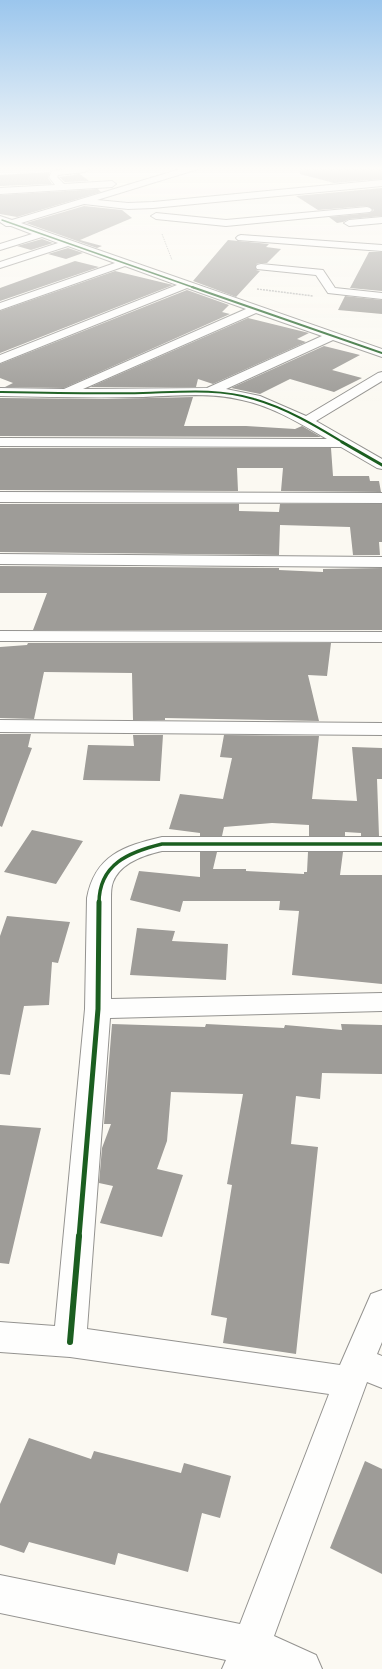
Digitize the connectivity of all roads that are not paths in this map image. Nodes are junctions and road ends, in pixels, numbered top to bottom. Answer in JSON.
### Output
{"nodes":[{"id":1,"x":59,"y":245,"type":"edge"},
{"id":2,"x":75,"y":245,"type":"edge"},
{"id":3,"x":338,"y":245,"type":"edge"},
{"id":4,"x":382,"y":248,"type":"edge"},
{"id":5,"x":125,"y":264,"type":"junction"},
{"id":6,"x":0,"y":265,"type":"edge"},
{"id":7,"x":261,"y":267,"type":"dead end"},
{"id":8,"x":186,"y":285,"type":"junction"},
{"id":9,"x":382,"y":296,"type":"edge"},
{"id":10,"x":0,"y":307,"type":"edge"},
{"id":11,"x":255,"y":309,"type":"junction"},
{"id":12,"x":333,"y":335,"type":"junction"},
{"id":13,"x":382,"y":353,"type":"edge"},
{"id":14,"x":0,"y":359,"type":"edge"},
{"id":15,"x":382,"y":376,"type":"edge"},
{"id":16,"x":0,"y":392,"type":"edge"},
{"id":17,"x":209,"y":392,"type":"junction"},
{"id":18,"x":61,"y":394,"type":"junction"},
{"id":19,"x":305,"y":422,"type":"junction"},
{"id":20,"x":0,"y":442,"type":"edge"},
{"id":21,"x":341,"y":443,"type":"junction"},
{"id":22,"x":382,"y":465,"type":"edge"},
{"id":23,"x":0,"y":497,"type":"edge"},
{"id":24,"x":382,"y":498,"type":"edge"},
{"id":25,"x":0,"y":559,"type":"edge"},
{"id":26,"x":382,"y":562,"type":"edge"},
{"id":27,"x":0,"y":636,"type":"edge"},
{"id":28,"x":382,"y":637,"type":"edge"},
{"id":29,"x":0,"y":726,"type":"edge"},
{"id":30,"x":382,"y":729,"type":"edge"},
{"id":31,"x":382,"y":844,"type":"edge"},
{"id":32,"x":382,"y":1002,"type":"edge"},
{"id":33,"x":98,"y":1009,"type":"junction"},
{"id":34,"x":382,"y":1304,"type":"edge"},
{"id":35,"x":0,"y":1337,"type":"edge"},
{"id":36,"x":70,"y":1342,"type":"junction"},
{"id":37,"x":364,"y":1372,"type":"edge"},
{"id":38,"x":0,"y":1594,"type":"edge"},
{"id":39,"x":247,"y":1658,"type":"edge"},
{"id":40,"x":302,"y":1669,"type":"edge"}],
"edges":[{"from":1,"to":6,"type":"street"},
{"from":2,"to":5,"type":"street"},
{"from":3,"to":4,"type":"street"},
{"from":5,"to":8,"type":"street"},
{"from":5,"to":10,"type":"street"},
{"from":7,"to":9,"type":"street"},
{"from":8,"to":11,"type":"street"},
{"from":8,"to":14,"type":"street"},
{"from":11,"to":12,"type":"street"},
{"from":11,"to":18,"type":"street"},
{"from":12,"to":13,"type":"street"},
{"from":12,"to":17,"type":"street"},
{"from":15,"to":19,"type":"street"},
{"from":16,"to":18,"type":"street"},
{"from":17,"to":18,"type":"street"},
{"from":17,"to":19,"type":"street"},
{"from":19,"to":21,"type":"street"},
{"from":20,"to":21,"type":"street"},
{"from":21,"to":22,"type":"street"},
{"from":23,"to":24,"type":"street"},
{"from":25,"to":26,"type":"street"},
{"from":27,"to":28,"type":"street"},
{"from":29,"to":30,"type":"street"},
{"from":31,"to":33,"type":"street"},
{"from":32,"to":33,"type":"street"},
{"from":33,"to":36,"type":"street"},
{"from":34,"to":37,"type":"street"},
{"from":35,"to":36,"type":"street"},
{"from":36,"to":37,"type":"street"},
{"from":37,"to":39,"type":"street"},
{"from":38,"to":39,"type":"street"},
{"from":39,"to":40,"type":"street"}]}
